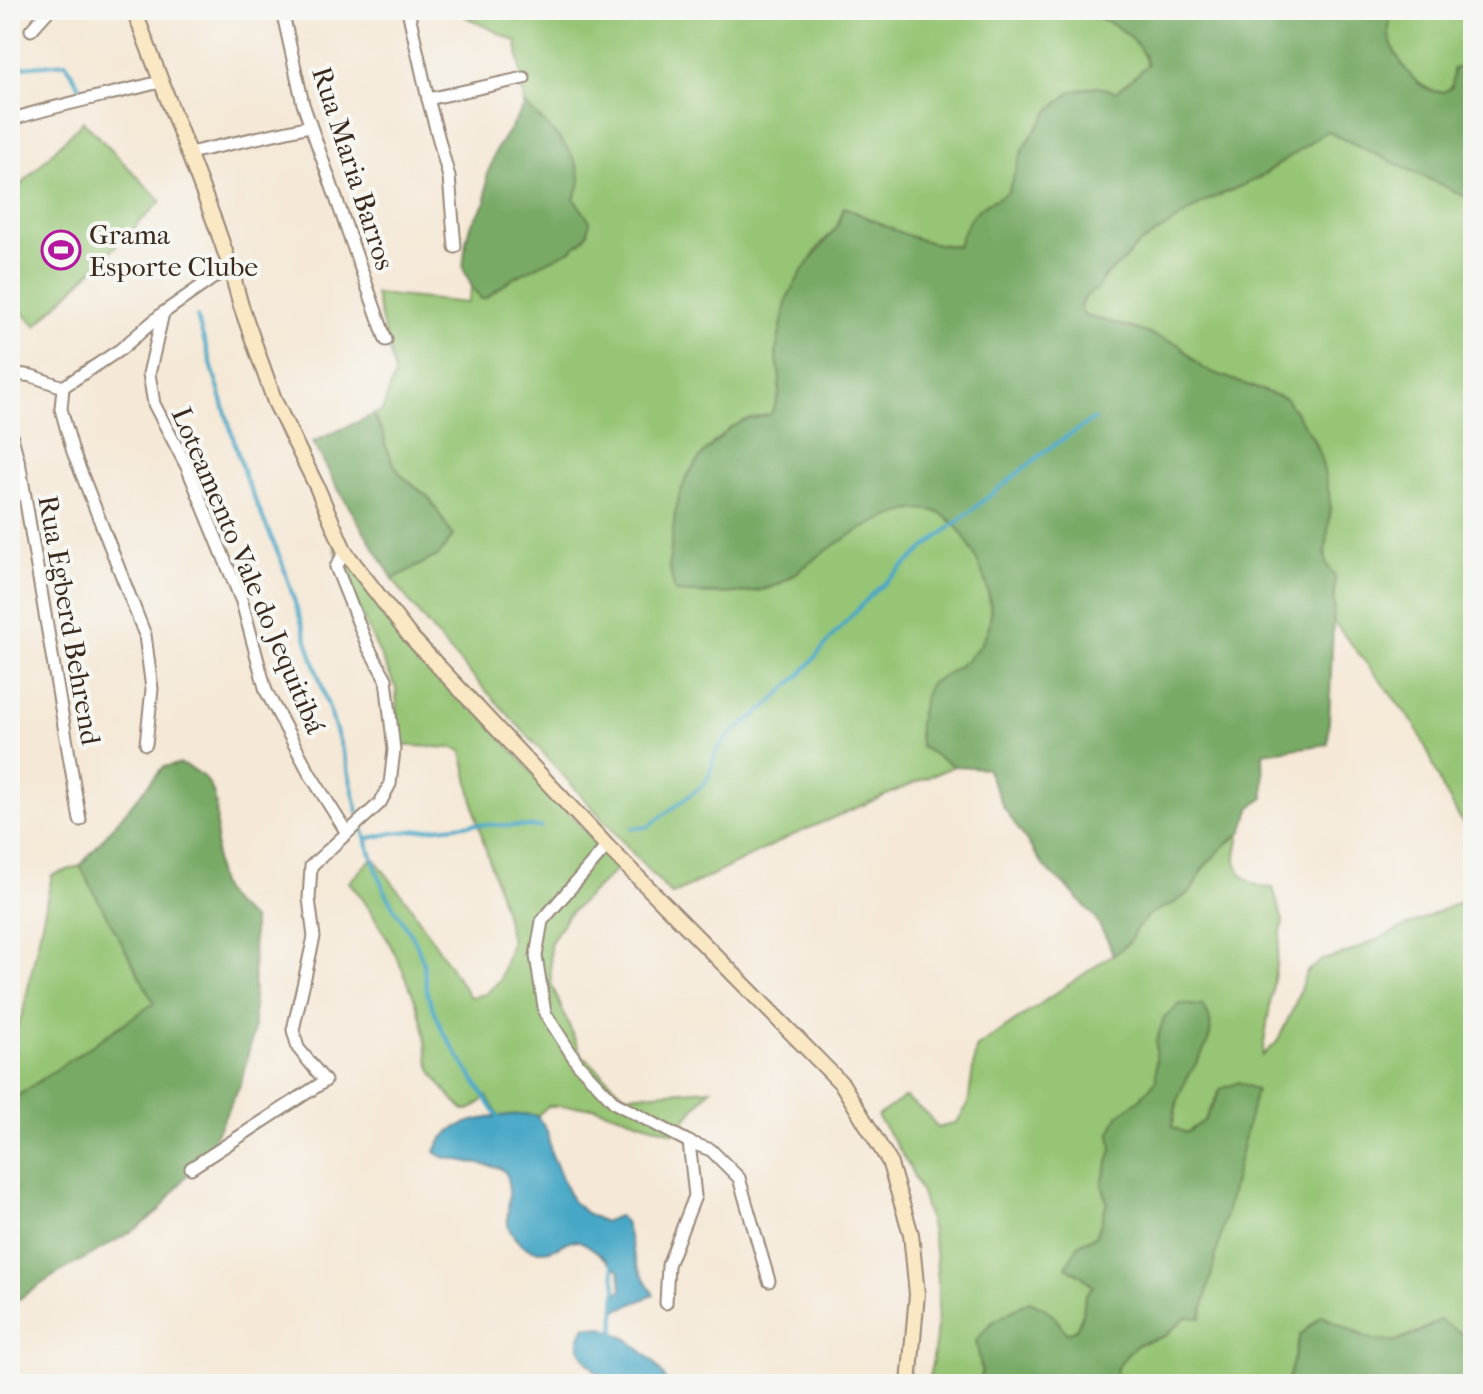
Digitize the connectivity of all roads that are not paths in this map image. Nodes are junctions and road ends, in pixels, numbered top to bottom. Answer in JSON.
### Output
{"nodes":[{"id":1,"x":49,"y":10,"type":"edge"},
{"id":2,"x":134,"y":10,"type":"edge"},
{"id":3,"x":282,"y":10,"type":"edge"},
{"id":4,"x":408,"y":10,"type":"edge"},
{"id":5,"x":31,"y":30,"type":"dead end"},
{"id":6,"x":524,"y":78,"type":"dead end"},
{"id":7,"x":160,"y":82,"type":"junction"},
{"id":8,"x":428,"y":99,"type":"junction"},
{"id":9,"x":10,"y":120,"type":"edge"},
{"id":10,"x":310,"y":126,"type":"junction"},
{"id":11,"x":189,"y":153,"type":"junction"},
{"id":12,"x":455,"y":247,"type":"dead end"},
{"id":13,"x":230,"y":266,"type":"junction"},
{"id":14,"x":163,"y":313,"type":"junction"},
{"id":15,"x":386,"y":340,"type":"dead end"},
{"id":16,"x":10,"y":373,"type":"edge"},
{"id":17,"x":63,"y":387,"type":"junction"},
{"id":18,"x":10,"y":430,"type":"edge"},
{"id":19,"x":345,"y":552,"type":"junction"},
{"id":20,"x":146,"y":744,"type":"dead end"},
{"id":21,"x":80,"y":820,"type":"dead end"},
{"id":22,"x":347,"y":833,"type":"junction"},
{"id":23,"x":607,"y":846,"type":"junction"},
{"id":24,"x":689,"y":1142,"type":"junction"},
{"id":25,"x":191,"y":1168,"type":"dead end"},
{"id":26,"x":769,"y":1281,"type":"dead end"},
{"id":27,"x":666,"y":1303,"type":"dead end"},
{"id":28,"x":909,"y":1384,"type":"edge"}],
"edges":[{"from":1,"to":5,"type":"street"},
{"from":2,"to":7,"type":"main road"},
{"from":3,"to":10,"type":"street","name":"Rua Maria Barros"},
{"from":4,"to":8,"type":"street"},
{"from":6,"to":8,"type":"street"},
{"from":7,"to":9,"type":"street"},
{"from":7,"to":11,"type":"main road"},
{"from":8,"to":12,"type":"street"},
{"from":10,"to":11,"type":"street"},
{"from":10,"to":15,"type":"street","name":"Rua Maria Barros"},
{"from":11,"to":13,"type":"main road"},
{"from":13,"to":14,"type":"street"},
{"from":13,"to":19,"type":"main road"},
{"from":14,"to":17,"type":"street"},
{"from":14,"to":22,"type":"street","name":"Loteamento Vale do Jequitibá"},
{"from":16,"to":17,"type":"street"},
{"from":17,"to":20,"type":"street"},
{"from":18,"to":21,"type":"street","name":"Rua Egberd Behrend"},
{"from":19,"to":22,"type":"street"},
{"from":19,"to":23,"type":"main road"},
{"from":22,"to":25,"type":"street"},
{"from":23,"to":24,"type":"street"},
{"from":23,"to":28,"type":"main road"},
{"from":24,"to":26,"type":"street"},
{"from":24,"to":27,"type":"street"}]}
